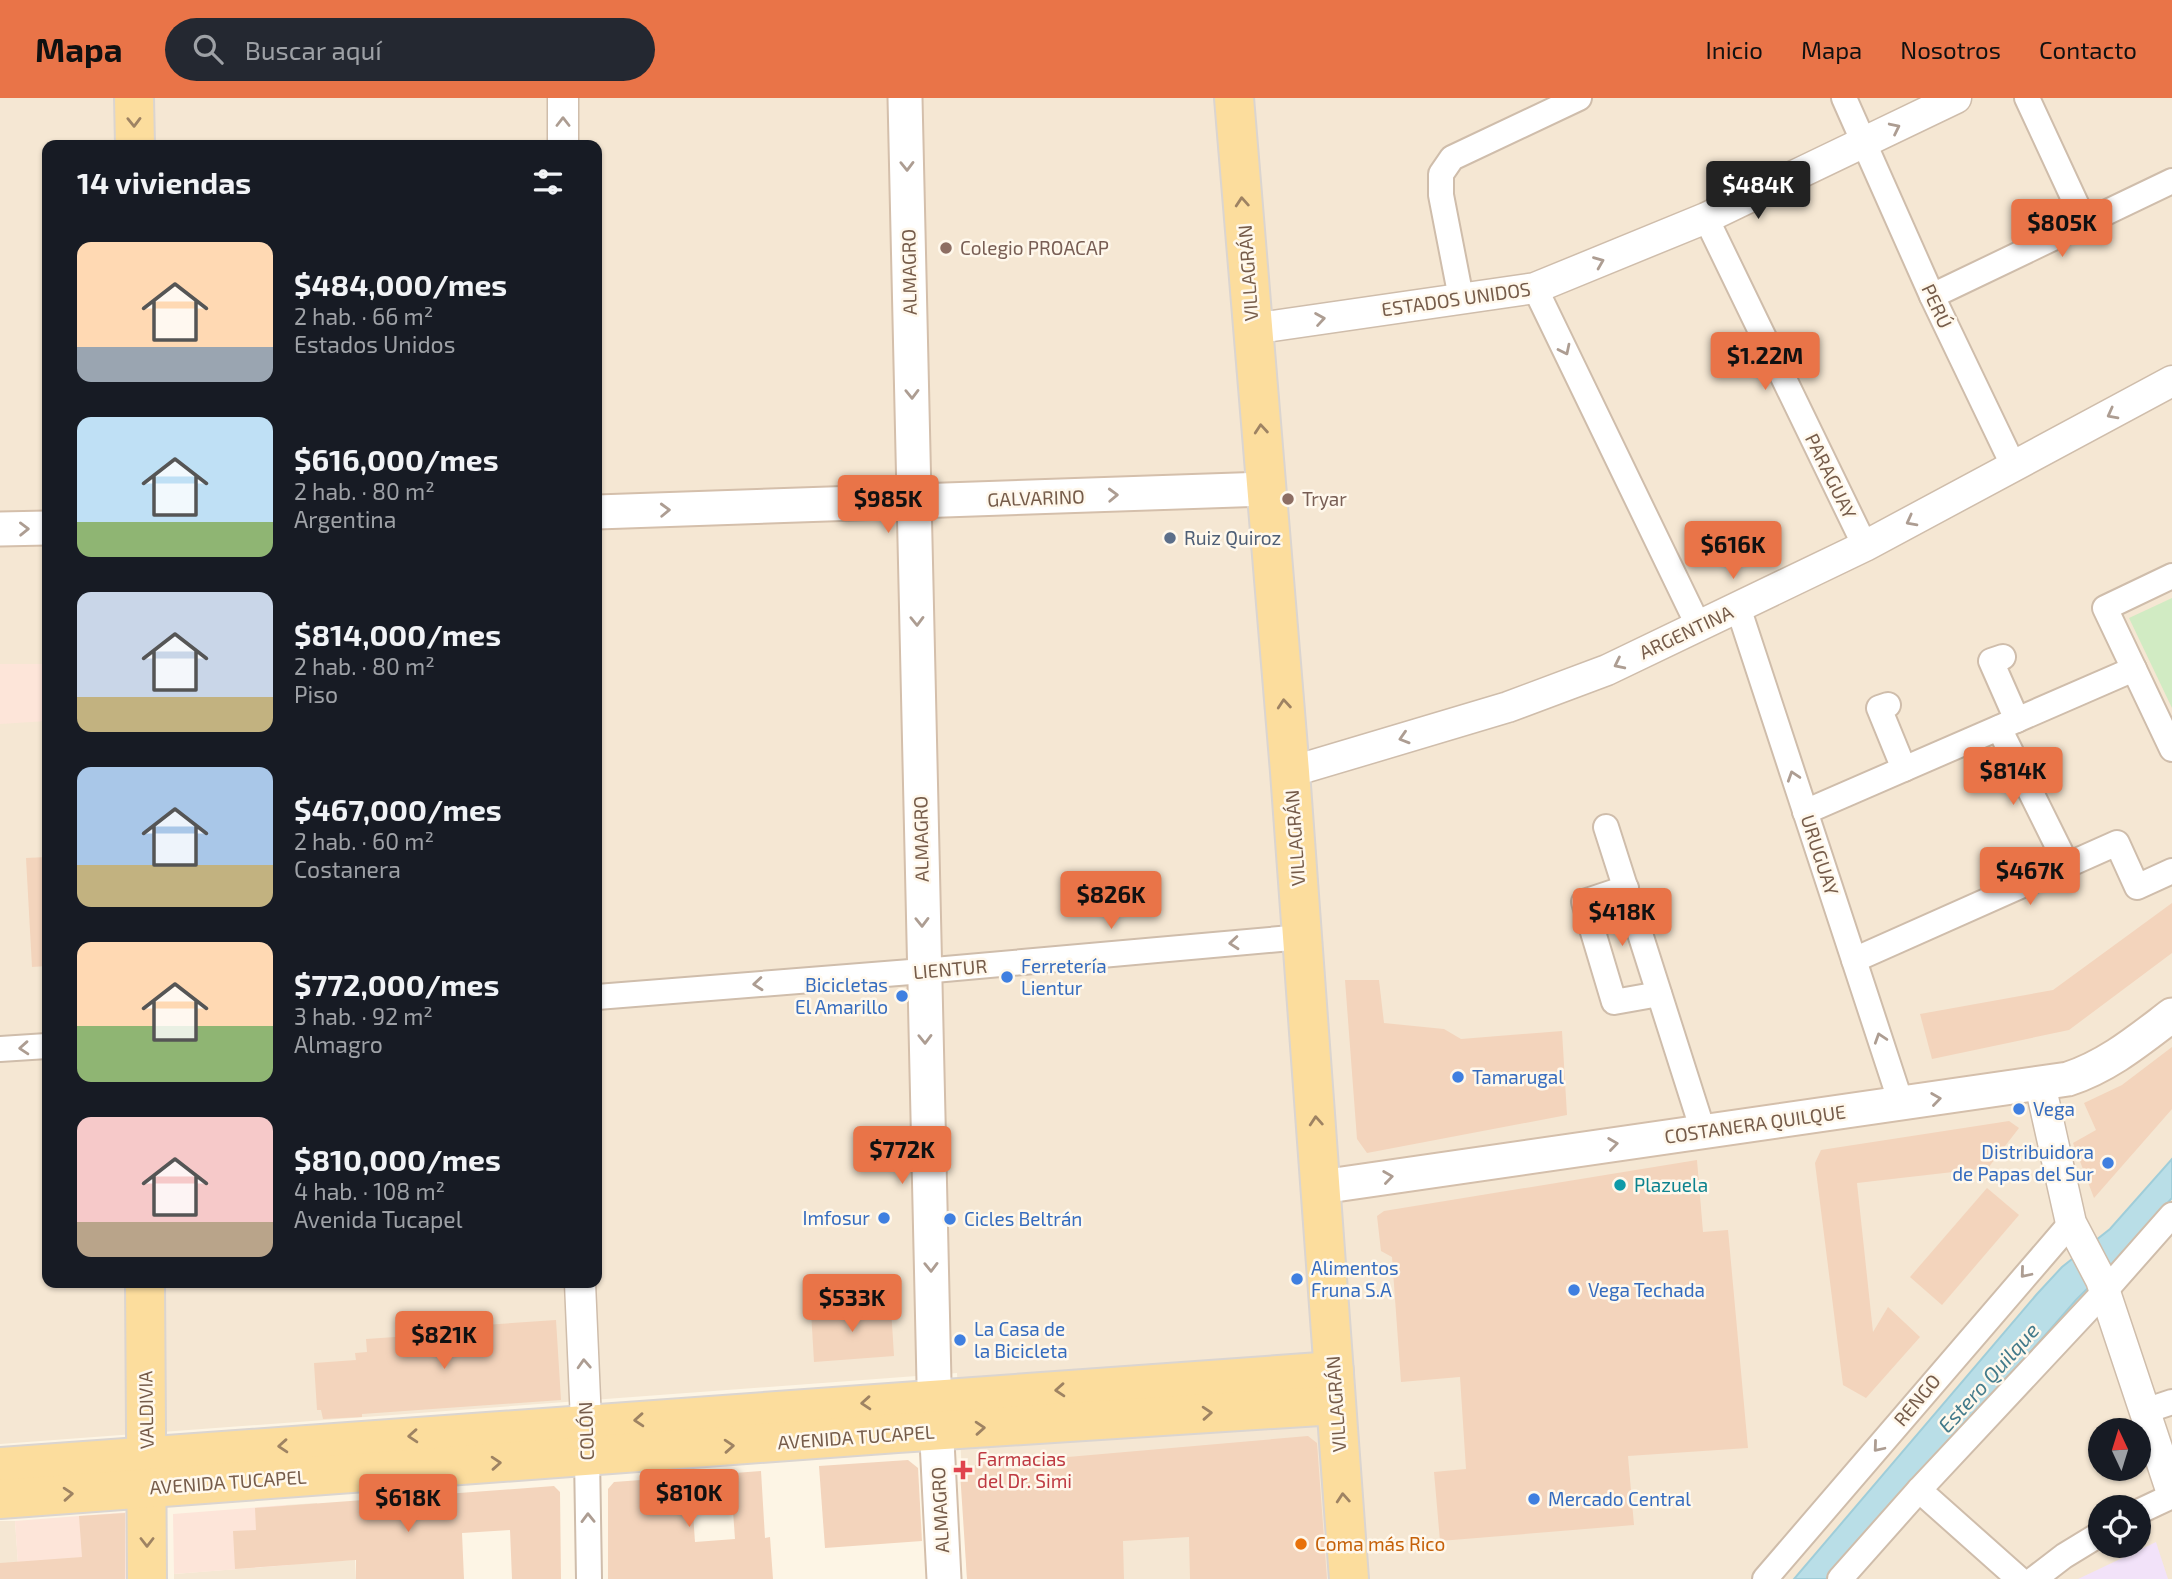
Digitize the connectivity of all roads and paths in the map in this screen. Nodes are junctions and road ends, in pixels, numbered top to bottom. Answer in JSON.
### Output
{"nodes":[{"id":1,"x":134,"y":98,"type":"edge"},
{"id":2,"x":563,"y":98,"type":"edge"},
{"id":3,"x":905,"y":98,"type":"edge"},
{"id":4,"x":1234,"y":98,"type":"edge"},
{"id":5,"x":1578,"y":98,"type":"edge"},
{"id":6,"x":1844,"y":98,"type":"edge"},
{"id":7,"x":1956,"y":98,"type":"edge"},
{"id":8,"x":2027,"y":98,"type":"edge"},
{"id":9,"x":135,"y":140,"type":"edge"},
{"id":10,"x":563,"y":140,"type":"edge"},
{"id":11,"x":1865,"y":143,"type":"junction"},
{"id":12,"x":2172,"y":181,"type":"edge"},
{"id":13,"x":1706,"y":218,"type":"junction"},
{"id":14,"x":2085,"y":223,"type":"junction"},
{"id":15,"x":1535,"y":288,"type":"junction"},
{"id":16,"x":1932,"y":296,"type":"junction"},
{"id":17,"x":1461,"y":298,"type":"junction"},
{"id":18,"x":1252,"y":329,"type":"junction"},
{"id":19,"x":2172,"y":381,"type":"edge"},
{"id":20,"x":2014,"y":467,"type":"junction"},
{"id":21,"x":1266,"y":489,"type":"junction"},
{"id":22,"x":915,"y":503,"type":"junction"},
{"id":23,"x":602,"y":512,"type":"edge"},
{"id":24,"x":42,"y":528,"type":"edge"},
{"id":25,"x":0,"y":529,"type":"edge"},
{"id":26,"x":1865,"y":546,"type":"junction"},
{"id":27,"x":2172,"y":576,"type":"edge"},
{"id":28,"x":1738,"y":607,"type":"junction"},
{"id":29,"x":1699,"y":625,"type":"junction"},
{"id":30,"x":2003,"y":657,"type":"dead end"},
{"id":31,"x":2134,"y":669,"type":"junction"},
{"id":32,"x":1888,"y":705,"type":"dead end"},
{"id":33,"x":2008,"y":724,"type":"junction"},
{"id":34,"x":2172,"y":749,"type":"edge"},
{"id":35,"x":1904,"y":769,"type":"junction"},
{"id":36,"x":1290,"y":772,"type":"junction"},
{"id":37,"x":1805,"y":812,"type":"junction"},
{"id":38,"x":1606,"y":827,"type":"dead end"},
{"id":39,"x":2067,"y":865,"type":"junction"},
{"id":40,"x":2172,"y":870,"type":"edge"},
{"id":41,"x":1626,"y":888,"type":"junction"},
{"id":42,"x":1302,"y":937,"type":"junction"},
{"id":43,"x":1854,"y":960,"type":"junction"},
{"id":44,"x":923,"y":971,"type":"junction"},
{"id":45,"x":1659,"y":994,"type":"junction"},
{"id":46,"x":602,"y":997,"type":"edge"},
{"id":47,"x":2172,"y":1015,"type":"edge"},
{"id":48,"x":42,"y":1046,"type":"edge"},
{"id":49,"x":0,"y":1049,"type":"edge"},
{"id":50,"x":2040,"y":1084,"type":"junction"},
{"id":51,"x":1901,"y":1103,"type":"junction"},
{"id":52,"x":1703,"y":1131,"type":"junction"},
{"id":53,"x":1321,"y":1187,"type":"junction"},
{"id":54,"x":2172,"y":1215,"type":"edge"},
{"id":55,"x":2076,"y":1234,"type":"junction"},
{"id":56,"x":2103,"y":1285,"type":"junction"},
{"id":57,"x":145,"y":1288,"type":"edge"},
{"id":58,"x":580,"y":1288,"type":"edge"},
{"id":59,"x":1335,"y":1388,"type":"junction"},
{"id":60,"x":2158,"y":1407,"type":"edge"},
{"id":61,"x":935,"y":1415,"type":"junction"},
{"id":62,"x":587,"y":1440,"type":"junction"},
{"id":63,"x":0,"y":1466,"type":"edge"},
{"id":64,"x":146,"y":1472,"type":"junction"},
{"id":65,"x":1919,"y":1490,"type":"junction"},
{"id":66,"x":2172,"y":1495,"type":"edge"},
{"id":67,"x":0,"y":1499,"type":"edge"},
{"id":68,"x":2151,"y":1506,"type":"edge"},
{"id":69,"x":2088,"y":1541,"type":"edge"},
{"id":70,"x":147,"y":1579,"type":"edge"},
{"id":71,"x":589,"y":1579,"type":"edge"},
{"id":72,"x":944,"y":1579,"type":"edge"},
{"id":73,"x":1349,"y":1579,"type":"edge"},
{"id":74,"x":1765,"y":1579,"type":"edge"},
{"id":75,"x":1840,"y":1579,"type":"edge"},
{"id":76,"x":2019,"y":1579,"type":"edge"},
{"id":77,"x":2034,"y":1579,"type":"edge"}],
"edges":[{"from":1,"to":9,"type":"main road","one_way":true},
{"from":10,"to":2,"type":"street","one_way":true},
{"from":3,"to":22,"type":"main road","name":"ALMAGRO","one_way":true},
{"from":18,"to":4,"type":"main road","name":"VILLAGRÁN","one_way":true},
{"from":5,"to":17,"type":"street"},
{"from":6,"to":11,"type":"street","name":"PERÚ"},
{"from":11,"to":7,"type":"street","name":"ESTADOS UNIDOS","one_way":true},
{"from":8,"to":14,"type":"street"},
{"from":11,"to":13,"type":"street","name":"ESTADOS UNIDOS"},
{"from":11,"to":16,"type":"street","name":"PERÚ"},
{"from":12,"to":14,"type":"street"},
{"from":15,"to":13,"type":"street","name":"ESTADOS UNIDOS","one_way":true},
{"from":13,"to":26,"type":"street","name":"PARAGUAY"},
{"from":14,"to":16,"type":"street"},
{"from":15,"to":17,"type":"street","name":"ESTADOS UNIDOS"},
{"from":15,"to":29,"type":"street","one_way":true},
{"from":16,"to":20,"type":"street","name":"PERÚ"},
{"from":18,"to":17,"type":"street","name":"ESTADOS UNIDOS","one_way":true},
{"from":21,"to":18,"type":"main road","name":"VILLAGRÁN","one_way":true},
{"from":19,"to":20,"type":"street","name":"ARGENTINA","one_way":true},
{"from":20,"to":26,"type":"street","name":"ARGENTINA","one_way":true},
{"from":22,"to":21,"type":"main road","name":"GALVARINO","one_way":true},
{"from":36,"to":21,"type":"main road","name":"VILLAGRÁN","one_way":true},
{"from":23,"to":22,"type":"main road","name":"GALVARINO","one_way":true},
{"from":22,"to":44,"type":"main road","name":"ALMAGRO","one_way":true},
{"from":25,"to":24,"type":"main road","one_way":true},
{"from":26,"to":28,"type":"street","name":"ARGENTINA"},
{"from":27,"to":31,"type":"street"},
{"from":28,"to":29,"type":"street","name":"ARGENTINA"},
{"from":37,"to":28,"type":"street","name":"URUGUAY","one_way":true},
{"from":29,"to":36,"type":"street","name":"ARGENTINA","one_way":true},
{"from":30,"to":33,"type":"street"},
{"from":31,"to":33,"type":"street"},
{"from":31,"to":34,"type":"street"},
{"from":32,"to":35,"type":"street"},
{"from":33,"to":35,"type":"street"},
{"from":33,"to":39,"type":"street"},
{"from":35,"to":37,"type":"street"},
{"from":36,"to":42,"type":"main road","name":"VILLAGRÁN"},
{"from":37,"to":43,"type":"street","name":"URUGUAY"},
{"from":38,"to":41,"type":"street"},
{"from":39,"to":40,"type":"street"},
{"from":39,"to":43,"type":"street"},
{"from":41,"to":45,"type":"street"},
{"from":41,"to":45,"type":"street"},
{"from":42,"to":44,"type":"street","name":"LIENTUR","one_way":true},
{"from":53,"to":42,"type":"main road","name":"VILLAGRÁN","one_way":true},
{"from":51,"to":43,"type":"street","name":"URUGUAY","one_way":true},
{"from":44,"to":46,"type":"street","name":"LIENTUR","one_way":true},
{"from":44,"to":61,"type":"main road","name":"ALMAGRO","one_way":true},
{"from":45,"to":52,"type":"street"},
{"from":47,"to":50,"type":"main road","name":"COSTANERA QUILQUE"},
{"from":48,"to":49,"type":"street","one_way":true},
{"from":51,"to":50,"type":"main road","name":"COSTANERA QUILQUE","one_way":true},
{"from":50,"to":55,"type":"street"},
{"from":51,"to":52,"type":"main road","name":"COSTANERA QUILQUE"},
{"from":53,"to":52,"type":"main road","name":"COSTANERA QUILQUE","one_way":true},
{"from":53,"to":59,"type":"main road","name":"VILLAGRÁN"},
{"from":54,"to":56,"type":"street"},
{"from":55,"to":56,"type":"street"},
{"from":55,"to":74,"type":"street","name":"RENGO","one_way":true},
{"from":56,"to":60,"type":"street"},
{"from":56,"to":65,"type":"street"},
{"from":57,"to":64,"type":"main road","name":"VALDIVIA"},
{"from":62,"to":58,"type":"street","name":"COLÓN","one_way":true},
{"from":59,"to":61,"type":"main road","name":"AVENIDA TUCAPEL"},
{"from":73,"to":59,"type":"main road","name":"VILLAGRÁN","one_way":true},
{"from":60,"to":66,"type":"street"},
{"from":61,"to":62,"type":"main road","name":"AVENIDA TUCAPEL"},
{"from":61,"to":72,"type":"main road","name":"ALMAGRO"},
{"from":62,"to":64,"type":"main road","name":"AVENIDA TUCAPEL"},
{"from":71,"to":62,"type":"street","name":"COLÓN","one_way":true},
{"from":63,"to":64,"type":"main road","name":"AVENIDA TUCAPEL"},
{"from":67,"to":64,"type":"main road","name":"AVENIDA TUCAPEL","one_way":true},
{"from":64,"to":70,"type":"main road","name":"VALDIVIA","one_way":true},
{"from":65,"to":75,"type":"street"},
{"from":65,"to":76,"type":"street"},
{"from":66,"to":68,"type":"street"},
{"from":69,"to":77,"type":"street"}]}
